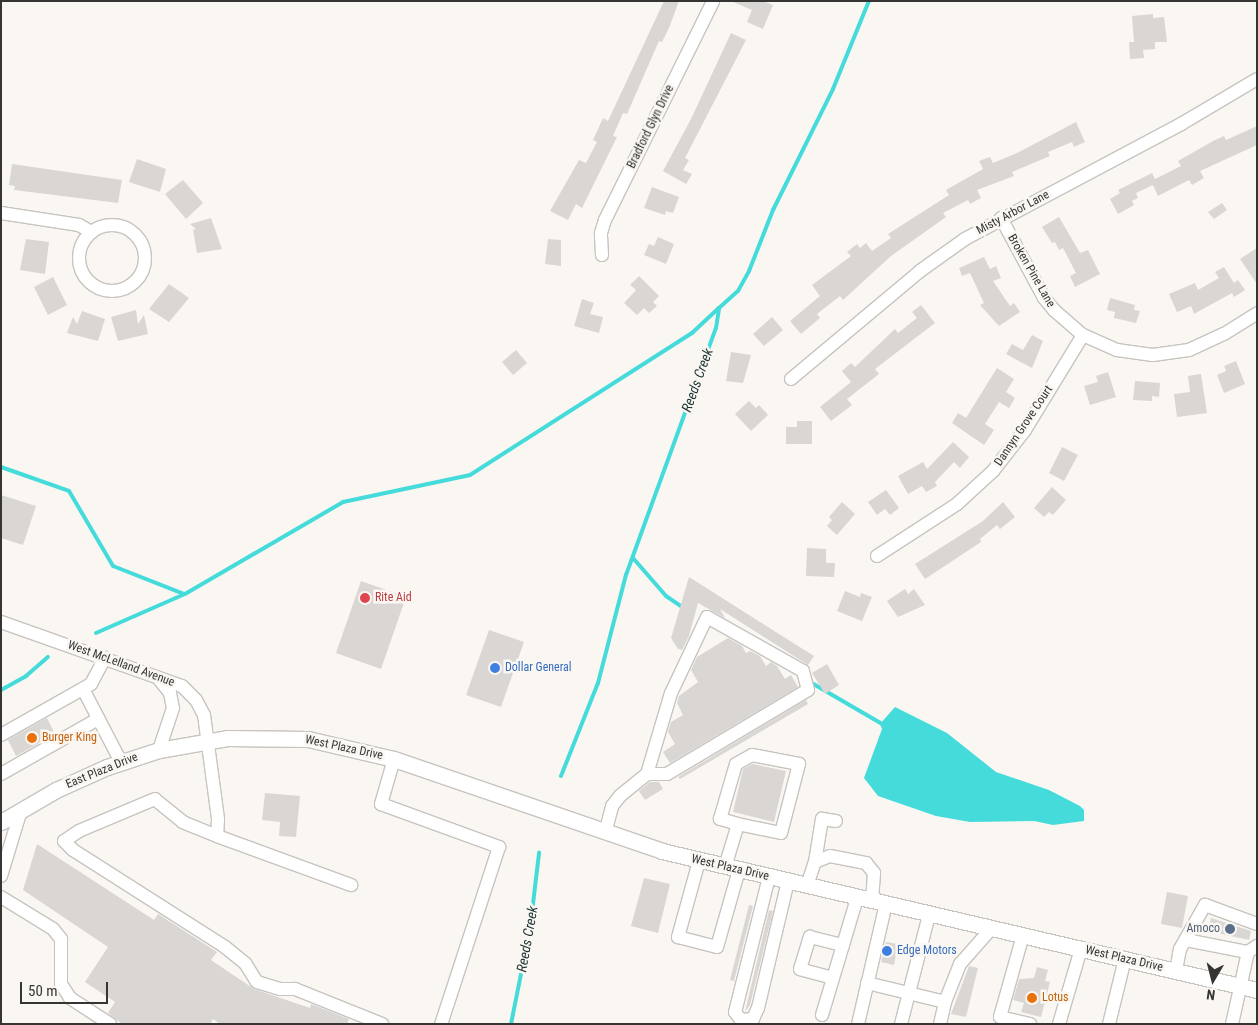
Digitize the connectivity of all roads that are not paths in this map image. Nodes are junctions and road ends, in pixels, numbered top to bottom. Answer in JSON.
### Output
{"nodes":[{"id":1,"x":712,"y":1,"type":"edge"},
{"id":2,"x":1257,"y":79,"type":"edge"},
{"id":3,"x":1,"y":213,"type":"edge"},
{"id":4,"x":1001,"y":218,"type":"junction"},
{"id":5,"x":91,"y":232,"type":"junction"},
{"id":6,"x":602,"y":255,"type":"dead end"},
{"id":7,"x":1257,"y":313,"type":"edge"},
{"id":8,"x":1083,"y":335,"type":"junction"},
{"id":9,"x":791,"y":379,"type":"dead end"},
{"id":10,"x":877,"y":556,"type":"dead end"},
{"id":11,"x":1,"y":622,"type":"edge"},
{"id":12,"x":105,"y":658,"type":"junction"},
{"id":13,"x":156,"y":676,"type":"junction"},
{"id":14,"x":82,"y":689,"type":"junction"},
{"id":15,"x":98,"y":719,"type":"junction"},
{"id":16,"x":1,"y":736,"type":"edge"},
{"id":17,"x":209,"y":739,"type":"junction"},
{"id":18,"x":159,"y":750,"type":"junction"},
{"id":19,"x":394,"y":759,"type":"junction"},
{"id":20,"x":121,"y":762,"type":"junction"},
{"id":21,"x":1,"y":774,"type":"edge"},
{"id":22,"x":647,"y":774,"type":"junction"},
{"id":23,"x":21,"y":810,"type":"junction"},
{"id":24,"x":836,"y":821,"type":"dead end"},
{"id":25,"x":1,"y":822,"type":"edge"},
{"id":26,"x":738,"y":824,"type":"junction"},
{"id":27,"x":606,"y":833,"type":"junction"},
{"id":28,"x":217,"y":836,"type":"junction"},
{"id":29,"x":700,"y":861,"type":"junction"},
{"id":30,"x":815,"y":862,"type":"junction"},
{"id":31,"x":732,"y":868,"type":"junction"},
{"id":32,"x":1,"y":876,"type":"edge"},
{"id":33,"x":769,"y":877,"type":"junction"},
{"id":34,"x":788,"y":882,"type":"junction"},
{"id":35,"x":351,"y":885,"type":"dead end"},
{"id":36,"x":807,"y":886,"type":"junction"},
{"id":37,"x":1,"y":897,"type":"edge"},
{"id":38,"x":857,"y":898,"type":"junction"},
{"id":39,"x":879,"y":903,"type":"junction"},
{"id":40,"x":929,"y":914,"type":"junction"},
{"id":41,"x":1257,"y":924,"type":"edge"},
{"id":42,"x":991,"y":929,"type":"junction"},
{"id":43,"x":1023,"y":936,"type":"junction"},
{"id":44,"x":1186,"y":940,"type":"junction"},
{"id":45,"x":843,"y":945,"type":"junction"},
{"id":46,"x":1080,"y":949,"type":"junction"},
{"id":47,"x":1252,"y":949,"type":"edge"},
{"id":48,"x":1125,"y":959,"type":"junction"},
{"id":49,"x":1176,"y":971,"type":"junction"},
{"id":50,"x":833,"y":978,"type":"junction"},
{"id":51,"x":867,"y":983,"type":"junction"},
{"id":52,"x":1239,"y":986,"type":"junction"},
{"id":53,"x":1257,"y":990,"type":"edge"},
{"id":54,"x":909,"y":993,"type":"junction"},
{"id":55,"x":945,"y":1002,"type":"junction"},
{"id":56,"x":822,"y":1015,"type":"dead end"},
{"id":57,"x":110,"y":1024,"type":"edge"},
{"id":58,"x":382,"y":1024,"type":"edge"},
{"id":59,"x":441,"y":1024,"type":"edge"},
{"id":60,"x":858,"y":1024,"type":"edge"},
{"id":61,"x":901,"y":1024,"type":"edge"},
{"id":62,"x":940,"y":1024,"type":"edge"},
{"id":63,"x":1030,"y":1024,"type":"edge"},
{"id":64,"x":1059,"y":1024,"type":"edge"},
{"id":65,"x":1109,"y":1024,"type":"edge"},
{"id":66,"x":1232,"y":1024,"type":"edge"}],
"edges":[{"from":1,"to":6,"type":"street","name":"Bradford Glyn Drive"},
{"from":2,"to":4,"type":"street","name":"Misty Arbor Lane"},
{"from":3,"to":5,"type":"street"},
{"from":4,"to":8,"type":"street","name":"Broken Pine Lane"},
{"from":4,"to":9,"type":"street","name":"Misty Arbor Lane"},
{"from":5,"to":5,"type":"street"},
{"from":7,"to":8,"type":"street","name":"Broken Pine Lane"},
{"from":8,"to":10,"type":"street","name":"Dannyn Grove Court"},
{"from":11,"to":12,"type":"street","name":"West McLelland Avenue"},
{"from":12,"to":13,"type":"street","name":"West McLelland Avenue"},
{"from":12,"to":14,"type":"street"},
{"from":13,"to":17,"type":"street","name":"West McLelland Avenue"},
{"from":13,"to":18,"type":"street"},
{"from":14,"to":15,"type":"street"},
{"from":14,"to":16,"type":"street"},
{"from":15,"to":20,"type":"street"},
{"from":15,"to":21,"type":"street"},
{"from":17,"to":18,"type":"main road","name":"East Plaza Drive"},
{"from":17,"to":19,"type":"main road","name":"West Plaza Drive"},
{"from":17,"to":28,"type":"street","name":"West McLelland Avenue"},
{"from":18,"to":20,"type":"main road","name":"East Plaza Drive"},
{"from":19,"to":27,"type":"main road","name":"West Plaza Drive"},
{"from":19,"to":59,"type":"street"},
{"from":20,"to":23,"type":"main road","name":"East Plaza Drive"},
{"from":22,"to":22,"type":"street"},
{"from":22,"to":27,"type":"street"},
{"from":23,"to":25,"type":"main road","name":"East Plaza Drive"},
{"from":23,"to":32,"type":"street"},
{"from":24,"to":30,"type":"street"},
{"from":26,"to":26,"type":"street"},
{"from":26,"to":31,"type":"street"},
{"from":27,"to":29,"type":"main road","name":"West Plaza Drive"},
{"from":28,"to":35,"type":"street"},
{"from":28,"to":58,"type":"street"},
{"from":29,"to":31,"type":"main road","name":"West Plaza Drive"},
{"from":29,"to":31,"type":"street"},
{"from":30,"to":36,"type":"street"},
{"from":30,"to":39,"type":"street"},
{"from":31,"to":33,"type":"main road","name":"West Plaza Drive"},
{"from":33,"to":34,"type":"main road","name":"West Plaza Drive"},
{"from":33,"to":34,"type":"street"},
{"from":34,"to":36,"type":"main road","name":"West Plaza Drive"},
{"from":36,"to":38,"type":"main road","name":"West Plaza Drive"},
{"from":37,"to":57,"type":"street"},
{"from":38,"to":39,"type":"main road","name":"West Plaza Drive"},
{"from":38,"to":45,"type":"street"},
{"from":39,"to":40,"type":"main road","name":"West Plaza Drive"},
{"from":39,"to":51,"type":"street"},
{"from":40,"to":42,"type":"main road","name":"West Plaza Drive"},
{"from":40,"to":54,"type":"street"},
{"from":41,"to":44,"type":"street"},
{"from":42,"to":43,"type":"main road","name":"West Plaza Drive"},
{"from":42,"to":55,"type":"street"},
{"from":43,"to":46,"type":"main road","name":"West Plaza Drive"},
{"from":43,"to":63,"type":"street"},
{"from":44,"to":47,"type":"street"},
{"from":44,"to":49,"type":"street"},
{"from":45,"to":50,"type":"street"},
{"from":45,"to":50,"type":"street"},
{"from":46,"to":48,"type":"main road","name":"West Plaza Drive"},
{"from":46,"to":64,"type":"street"},
{"from":47,"to":52,"type":"street"},
{"from":48,"to":49,"type":"main road","name":"West Plaza Drive"},
{"from":48,"to":65,"type":"street"},
{"from":49,"to":52,"type":"main road","name":"West Plaza Drive"},
{"from":50,"to":56,"type":"street"},
{"from":51,"to":54,"type":"street"},
{"from":51,"to":60,"type":"street"},
{"from":52,"to":53,"type":"main road","name":"West Plaza Drive"},
{"from":52,"to":66,"type":"street"},
{"from":54,"to":55,"type":"street"},
{"from":54,"to":61,"type":"street"},
{"from":55,"to":62,"type":"street"}]}
